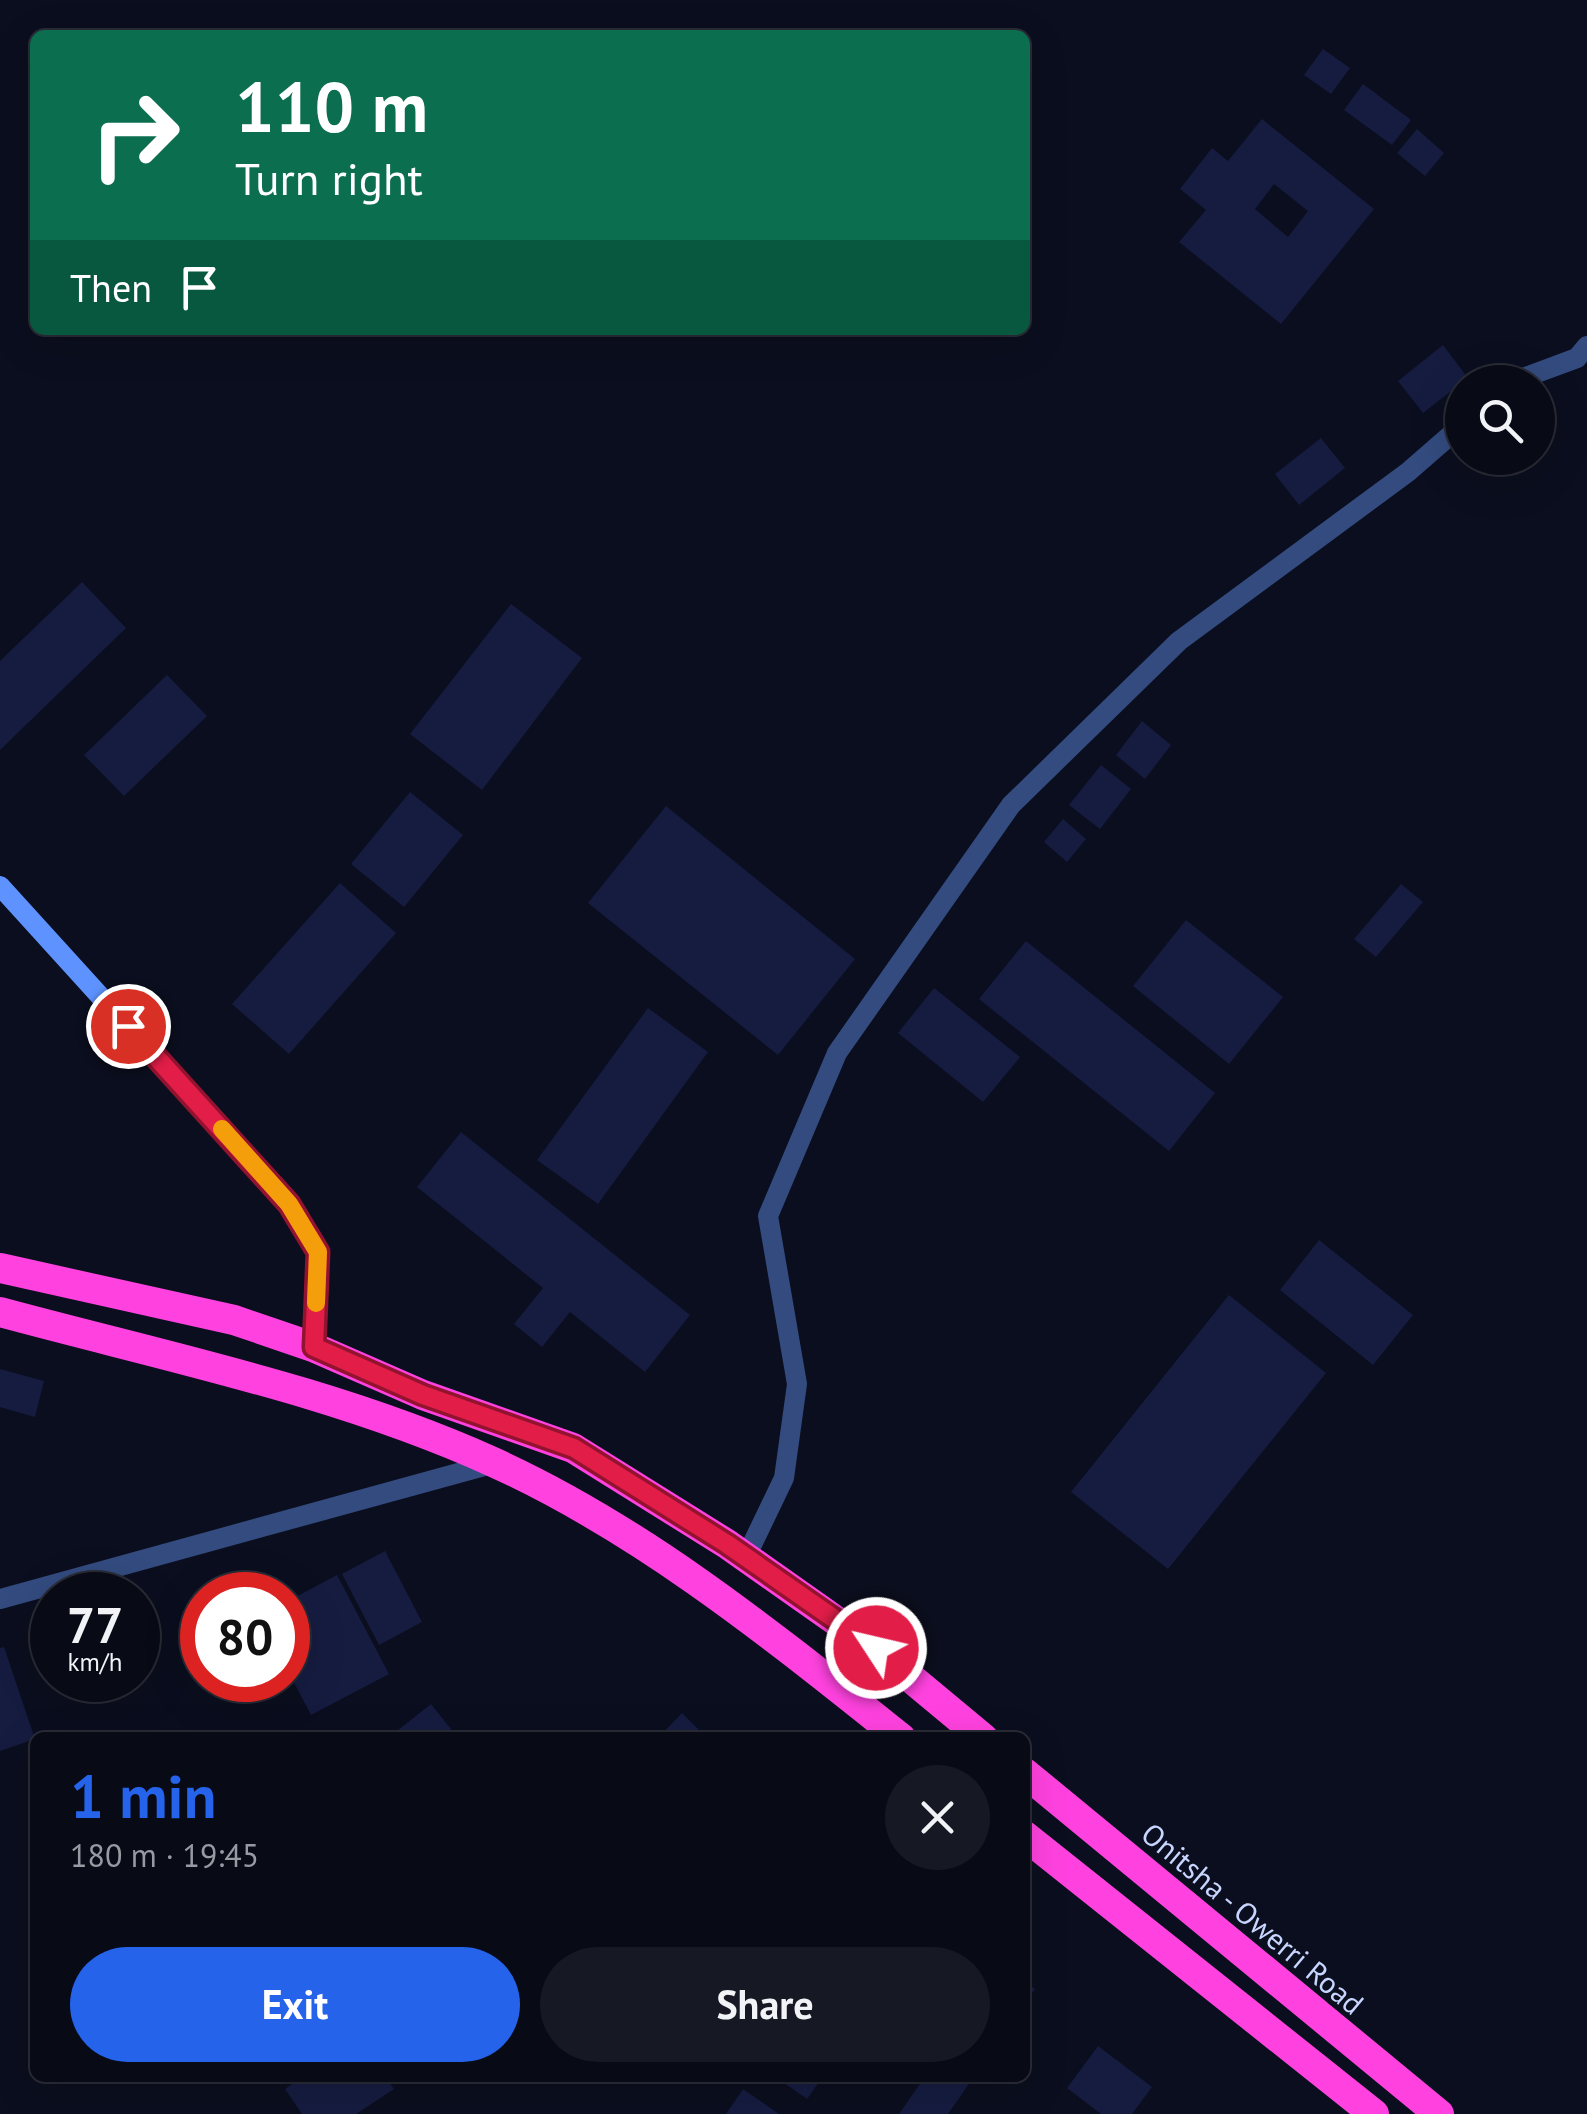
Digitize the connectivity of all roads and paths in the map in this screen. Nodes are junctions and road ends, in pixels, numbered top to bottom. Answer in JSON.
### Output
{"nodes":[{"id":1,"x":1587,"y":346,"type":"edge"},
{"id":2,"x":1555,"y":366,"type":"edge"},
{"id":3,"x":1445,"y":440,"type":"edge"},
{"id":4,"x":0,"y":886,"type":"edge"},
{"id":5,"x":0,"y":1268,"type":"edge"},
{"id":6,"x":0,"y":1312,"type":"edge"},
{"id":7,"x":314,"y":1347,"type":"junction"},
{"id":8,"x":495,"y":1463,"type":"junction"},
{"id":9,"x":746,"y":1557,"type":"junction"},
{"id":10,"x":0,"y":1599,"type":"edge"},
{"id":11,"x":894,"y":1732,"type":"edge"},
{"id":12,"x":976,"y":1732,"type":"edge"},
{"id":13,"x":1030,"y":1776,"type":"edge"},
{"id":14,"x":1030,"y":1840,"type":"edge"},
{"id":15,"x":1374,"y":2114,"type":"edge"},
{"id":16,"x":1438,"y":2114,"type":"edge"}],
"edges":[{"from":1,"to":2,"type":"street"},
{"from":3,"to":9,"type":"street"},
{"from":4,"to":7,"type":"street"},
{"from":5,"to":7,"type":"highway"},
{"from":6,"to":8,"type":"highway"},
{"from":7,"to":9,"type":"highway"},
{"from":8,"to":10,"type":"street"},
{"from":8,"to":11,"type":"highway"},
{"from":9,"to":12,"type":"highway"},
{"from":13,"to":16,"type":"highway","name":"Onitsha - Owerri Road"},
{"from":14,"to":15,"type":"highway"}]}
